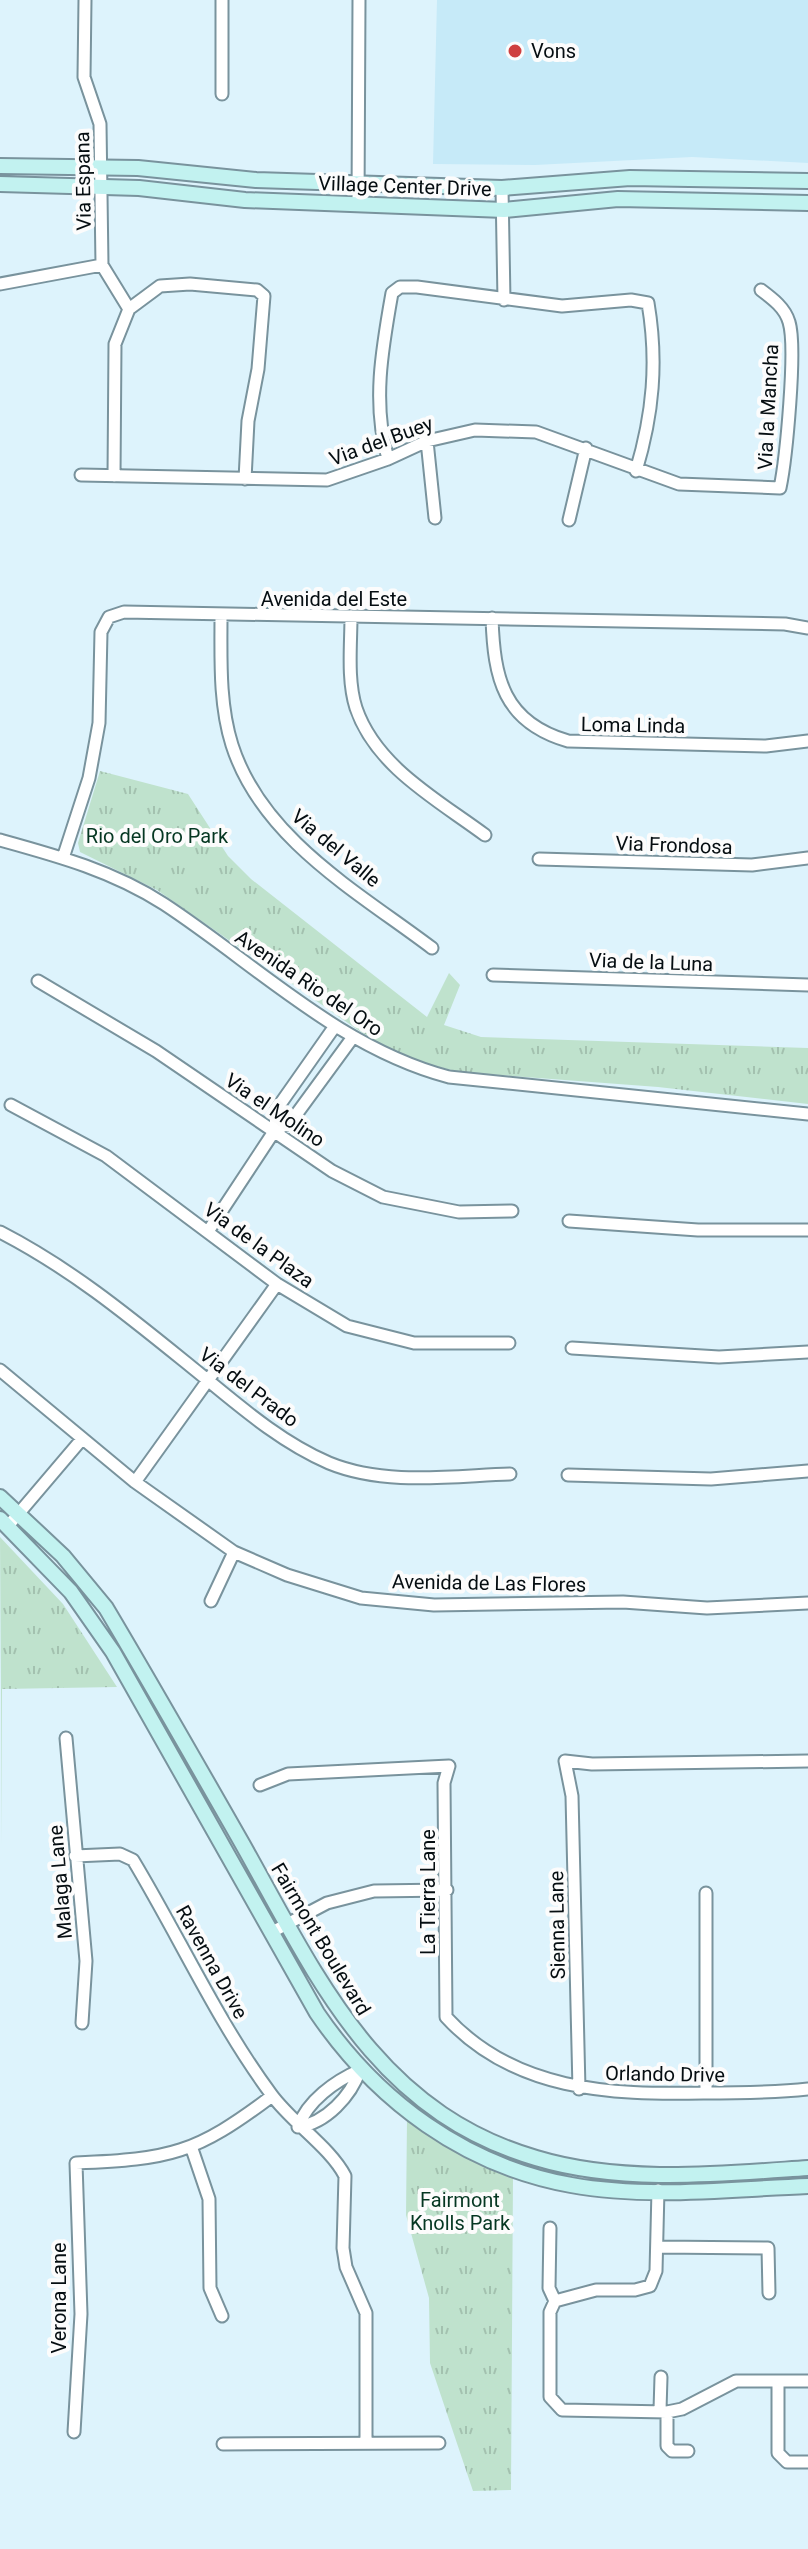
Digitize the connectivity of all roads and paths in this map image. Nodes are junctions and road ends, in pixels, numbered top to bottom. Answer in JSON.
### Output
{"nodes":[{"id":1,"x":85,"y":0,"type":"edge"},
{"id":2,"x":222,"y":0,"type":"edge"},
{"id":3,"x":359,"y":0,"type":"edge"},
{"id":4,"x":222,"y":94,"type":"dead end"},
{"id":5,"x":0,"y":166,"type":"edge"},
{"id":6,"x":102,"y":169,"type":"junction"},
{"id":7,"x":808,"y":181,"type":"edge"},
{"id":8,"x":0,"y":184,"type":"edge"},
{"id":9,"x":359,"y":184,"type":"junction"},
{"id":10,"x":102,"y":186,"type":"junction"},
{"id":11,"x":502,"y":188,"type":"junction"},
{"id":12,"x":808,"y":203,"type":"edge"},
{"id":13,"x":358,"y":205,"type":"junction"},
{"id":14,"x":504,"y":210,"type":"junction"},
{"id":15,"x":102,"y":265,"type":"junction"},
{"id":16,"x":0,"y":284,"type":"edge"},
{"id":17,"x":761,"y":290,"type":"dead end"},
{"id":18,"x":504,"y":300,"type":"junction"},
{"id":19,"x":129,"y":309,"type":"junction"},
{"id":20,"x":427,"y":441,"type":"junction"},
{"id":21,"x":586,"y":448,"type":"junction"},
{"id":22,"x":388,"y":459,"type":"junction"},
{"id":23,"x":636,"y":471,"type":"junction"},
{"id":24,"x":81,"y":475,"type":"dead end"},
{"id":25,"x":114,"y":476,"type":"junction"},
{"id":26,"x":245,"y":479,"type":"junction"},
{"id":27,"x":435,"y":518,"type":"dead end"},
{"id":28,"x":569,"y":520,"type":"dead end"},
{"id":29,"x":221,"y":616,"type":"junction"},
{"id":30,"x":351,"y":616,"type":"junction"},
{"id":31,"x":492,"y":618,"type":"junction"},
{"id":32,"x":808,"y":628,"type":"edge"},
{"id":33,"x":808,"y":741,"type":"edge"},
{"id":34,"x":485,"y":835,"type":"dead end"},
{"id":35,"x":0,"y":840,"type":"edge"},
{"id":36,"x":63,"y":858,"type":"junction"},
{"id":37,"x":808,"y":858,"type":"edge"},
{"id":38,"x":539,"y":859,"type":"dead end"},
{"id":39,"x":432,"y":948,"type":"dead end"},
{"id":40,"x":493,"y":975,"type":"dead end"},
{"id":41,"x":38,"y":981,"type":"dead end"},
{"id":42,"x":808,"y":985,"type":"edge"},
{"id":43,"x":335,"y":1026,"type":"junction"},
{"id":44,"x":353,"y":1037,"type":"junction"},
{"id":45,"x":11,"y":1105,"type":"dead end"},
{"id":46,"x":808,"y":1114,"type":"edge"},
{"id":47,"x":275,"y":1130,"type":"junction"},
{"id":48,"x":512,"y":1211,"type":"dead end"},
{"id":49,"x":569,"y":1221,"type":"dead end"},
{"id":50,"x":209,"y":1230,"type":"junction"},
{"id":51,"x":808,"y":1230,"type":"edge"},
{"id":52,"x":0,"y":1232,"type":"edge"},
{"id":53,"x":277,"y":1284,"type":"junction"},
{"id":54,"x":509,"y":1343,"type":"dead end"},
{"id":55,"x":572,"y":1348,"type":"dead end"},
{"id":56,"x":808,"y":1352,"type":"edge"},
{"id":57,"x":0,"y":1370,"type":"edge"},
{"id":58,"x":208,"y":1380,"type":"junction"},
{"id":59,"x":82,"y":1439,"type":"junction"},
{"id":60,"x":808,"y":1471,"type":"edge"},
{"id":61,"x":510,"y":1474,"type":"dead end"},
{"id":62,"x":568,"y":1475,"type":"dead end"},
{"id":63,"x":135,"y":1482,"type":"junction"},
{"id":64,"x":0,"y":1497,"type":"edge"},
{"id":65,"x":19,"y":1512,"type":"junction"},
{"id":66,"x":4,"y":1522,"type":"edge"},
{"id":67,"x":234,"y":1552,"type":"junction"},
{"id":68,"x":211,"y":1601,"type":"dead end"},
{"id":69,"x":808,"y":1603,"type":"edge"},
{"id":70,"x":66,"y":1738,"type":"dead end"},
{"id":71,"x":808,"y":1761,"type":"edge"},
{"id":72,"x":260,"y":1785,"type":"dead end"},
{"id":73,"x":75,"y":1856,"type":"junction"},
{"id":74,"x":447,"y":1890,"type":"junction"},
{"id":75,"x":706,"y":1893,"type":"dead end"},
{"id":76,"x":287,"y":1924,"type":"junction"},
{"id":77,"x":272,"y":1932,"type":"junction"},
{"id":78,"x":446,"y":2017,"type":"joint"},
{"id":79,"x":82,"y":2023,"type":"dead end"},
{"id":80,"x":374,"y":2057,"type":"junction"},
{"id":81,"x":360,"y":2070,"type":"junction"},
{"id":82,"x":579,"y":2089,"type":"junction"},
{"id":83,"x":808,"y":2089,"type":"edge"},
{"id":84,"x":706,"y":2093,"type":"junction"},
{"id":85,"x":272,"y":2096,"type":"junction"},
{"id":86,"x":298,"y":2127,"type":"junction"},
{"id":87,"x":192,"y":2149,"type":"junction"},
{"id":88,"x":808,"y":2168,"type":"edge"},
{"id":89,"x":659,"y":2173,"type":"junction"},
{"id":90,"x":808,"y":2186,"type":"edge"},
{"id":91,"x":658,"y":2190,"type":"junction"},
{"id":92,"x":550,"y":2228,"type":"dead end"},
{"id":93,"x":658,"y":2247,"type":"junction"},
{"id":94,"x":769,"y":2293,"type":"dead end"},
{"id":95,"x":555,"y":2301,"type":"junction"},
{"id":96,"x":222,"y":2316,"type":"dead end"},
{"id":97,"x":661,"y":2377,"type":"dead end"},
{"id":98,"x":778,"y":2381,"type":"junction"},
{"id":99,"x":808,"y":2381,"type":"edge"},
{"id":100,"x":664,"y":2411,"type":"junction"},
{"id":101,"x":74,"y":2432,"type":"dead end"},
{"id":102,"x":366,"y":2443,"type":"junction"},
{"id":103,"x":439,"y":2443,"type":"dead end"},
{"id":104,"x":223,"y":2444,"type":"dead end"},
{"id":105,"x":688,"y":2451,"type":"dead end"},
{"id":106,"x":808,"y":2462,"type":"edge"}],
"edges":[{"from":1,"to":6,"type":"street","name":"Via Espana"},
{"from":2,"to":4,"type":"street"},
{"from":3,"to":9,"type":"street"},
{"from":5,"to":6,"type":"main road","name":"Village Center Drive"},
{"from":6,"to":9,"type":"main road","name":"Village Center Drive"},
{"from":6,"to":10,"type":"street","name":"Via Espana"},
{"from":7,"to":11,"type":"main road","name":"Village Center Drive"},
{"from":8,"to":10,"type":"main road","name":"Village Center Drive"},
{"from":9,"to":11,"type":"main road","name":"Village Center Drive"},
{"from":9,"to":13,"type":"street"},
{"from":10,"to":13,"type":"main road","name":"Village Center Drive"},
{"from":10,"to":15,"type":"street","name":"Via Espana"},
{"from":11,"to":14,"type":"street"},
{"from":12,"to":14,"type":"main road","name":"Village Center Drive"},
{"from":13,"to":14,"type":"main road","name":"Village Center Drive"},
{"from":14,"to":18,"type":"street"},
{"from":15,"to":16,"type":"street"},
{"from":15,"to":19,"type":"street"},
{"from":17,"to":23,"type":"street","name":"Via la Mancha"},
{"from":18,"to":22,"type":"street"},
{"from":18,"to":23,"type":"street"},
{"from":19,"to":25,"type":"street"},
{"from":19,"to":26,"type":"street"},
{"from":20,"to":21,"type":"street","name":"Via del Buey"},
{"from":20,"to":22,"type":"street","name":"Via del Buey"},
{"from":20,"to":27,"type":"street"},
{"from":21,"to":23,"type":"street","name":"Via del Buey"},
{"from":21,"to":28,"type":"street"},
{"from":22,"to":26,"type":"street","name":"Via del Buey"},
{"from":24,"to":25,"type":"street","name":"Via del Buey"},
{"from":25,"to":26,"type":"street","name":"Via del Buey"},
{"from":29,"to":30,"type":"street","name":"Avenida del Este"},
{"from":29,"to":36,"type":"street","name":"Avenida del Este"},
{"from":29,"to":39,"type":"street","name":"Via del Valle"},
{"from":30,"to":31,"type":"street","name":"Avenida del Este"},
{"from":30,"to":34,"type":"street"},
{"from":31,"to":32,"type":"street","name":"Avenida del Este"},
{"from":31,"to":33,"type":"street","name":"Loma Linda"},
{"from":35,"to":36,"type":"street","name":"Avenida Rio del Oro"},
{"from":36,"to":43,"type":"street","name":"Avenida Rio del Oro"},
{"from":37,"to":38,"type":"street","name":"Via Frondosa"},
{"from":40,"to":42,"type":"street","name":"Via de la Luna"},
{"from":41,"to":47,"type":"street","name":"Via el Molino"},
{"from":43,"to":44,"type":"street","name":"Avenida Rio del Oro"},
{"from":43,"to":47,"type":"street"},
{"from":44,"to":46,"type":"street","name":"Avenida Rio del Oro"},
{"from":44,"to":47,"type":"street"},
{"from":45,"to":50,"type":"street","name":"Via de la Plaza"},
{"from":47,"to":48,"type":"street","name":"Via el Molino"},
{"from":47,"to":50,"type":"street"},
{"from":49,"to":51,"type":"street"},
{"from":50,"to":53,"type":"street","name":"Via de la Plaza"},
{"from":52,"to":58,"type":"street","name":"Via del Prado"},
{"from":53,"to":54,"type":"street","name":"Via de la Plaza"},
{"from":53,"to":58,"type":"street"},
{"from":55,"to":56,"type":"street"},
{"from":57,"to":59,"type":"street","name":"Avenida de Las Flores"},
{"from":58,"to":61,"type":"street","name":"Via del Prado"},
{"from":58,"to":63,"type":"street"},
{"from":59,"to":63,"type":"street","name":"Avenida de Las Flores"},
{"from":59,"to":65,"type":"street"},
{"from":60,"to":62,"type":"street"},
{"from":63,"to":67,"type":"street","name":"Avenida de Las Flores"},
{"from":64,"to":65,"type":"main road","name":"Fairmont Boulevard"},
{"from":65,"to":66,"type":"street"},
{"from":65,"to":76,"type":"main road","name":"Fairmont Boulevard"},
{"from":66,"to":77,"type":"main road","name":"Fairmont Boulevard"},
{"from":67,"to":68,"type":"street"},
{"from":67,"to":69,"type":"street","name":"Avenida de Las Flores"},
{"from":70,"to":73,"type":"street","name":"Malaga Lane"},
{"from":71,"to":82,"type":"street","name":"Sienna Lane"},
{"from":72,"to":74,"type":"street","name":"La Tierra Lane"},
{"from":73,"to":79,"type":"street","name":"Malaga Lane"},
{"from":73,"to":85,"type":"street","name":"Ravenna Drive"},
{"from":74,"to":76,"type":"street"},
{"from":74,"to":78,"type":"street","name":"La Tierra Lane"},
{"from":75,"to":84,"type":"street"},
{"from":76,"to":77,"type":"street"},
{"from":76,"to":80,"type":"main road","name":"Fairmont Boulevard"},
{"from":77,"to":81,"type":"main road","name":"Fairmont Boulevard"},
{"from":78,"to":82,"type":"street","name":"Orlando Drive"},
{"from":80,"to":81,"type":"main road"},
{"from":80,"to":89,"type":"main road","name":"Fairmont Boulevard"},
{"from":81,"to":86,"type":"street"},
{"from":81,"to":91,"type":"main road","name":"Fairmont Boulevard"},
{"from":82,"to":84,"type":"street","name":"Orlando Drive"},
{"from":83,"to":84,"type":"street","name":"Orlando Drive"},
{"from":85,"to":86,"type":"street","name":"Ravenna Drive"},
{"from":85,"to":87,"type":"street"},
{"from":86,"to":102,"type":"street","name":"Ravenna Drive"},
{"from":87,"to":96,"type":"street"},
{"from":87,"to":101,"type":"street","name":"Verona Lane"},
{"from":88,"to":89,"type":"main road","name":"Fairmont Boulevard"},
{"from":89,"to":91,"type":"main road"},
{"from":90,"to":91,"type":"main road","name":"Fairmont Boulevard"},
{"from":91,"to":93,"type":"street"},
{"from":92,"to":95,"type":"street"},
{"from":93,"to":94,"type":"street"},
{"from":93,"to":95,"type":"street"},
{"from":95,"to":100,"type":"street"},
{"from":97,"to":100,"type":"street"},
{"from":98,"to":99,"type":"street"},
{"from":98,"to":100,"type":"street"},
{"from":98,"to":106,"type":"street"},
{"from":100,"to":105,"type":"street"},
{"from":102,"to":103,"type":"street"},
{"from":102,"to":104,"type":"street"}]}
